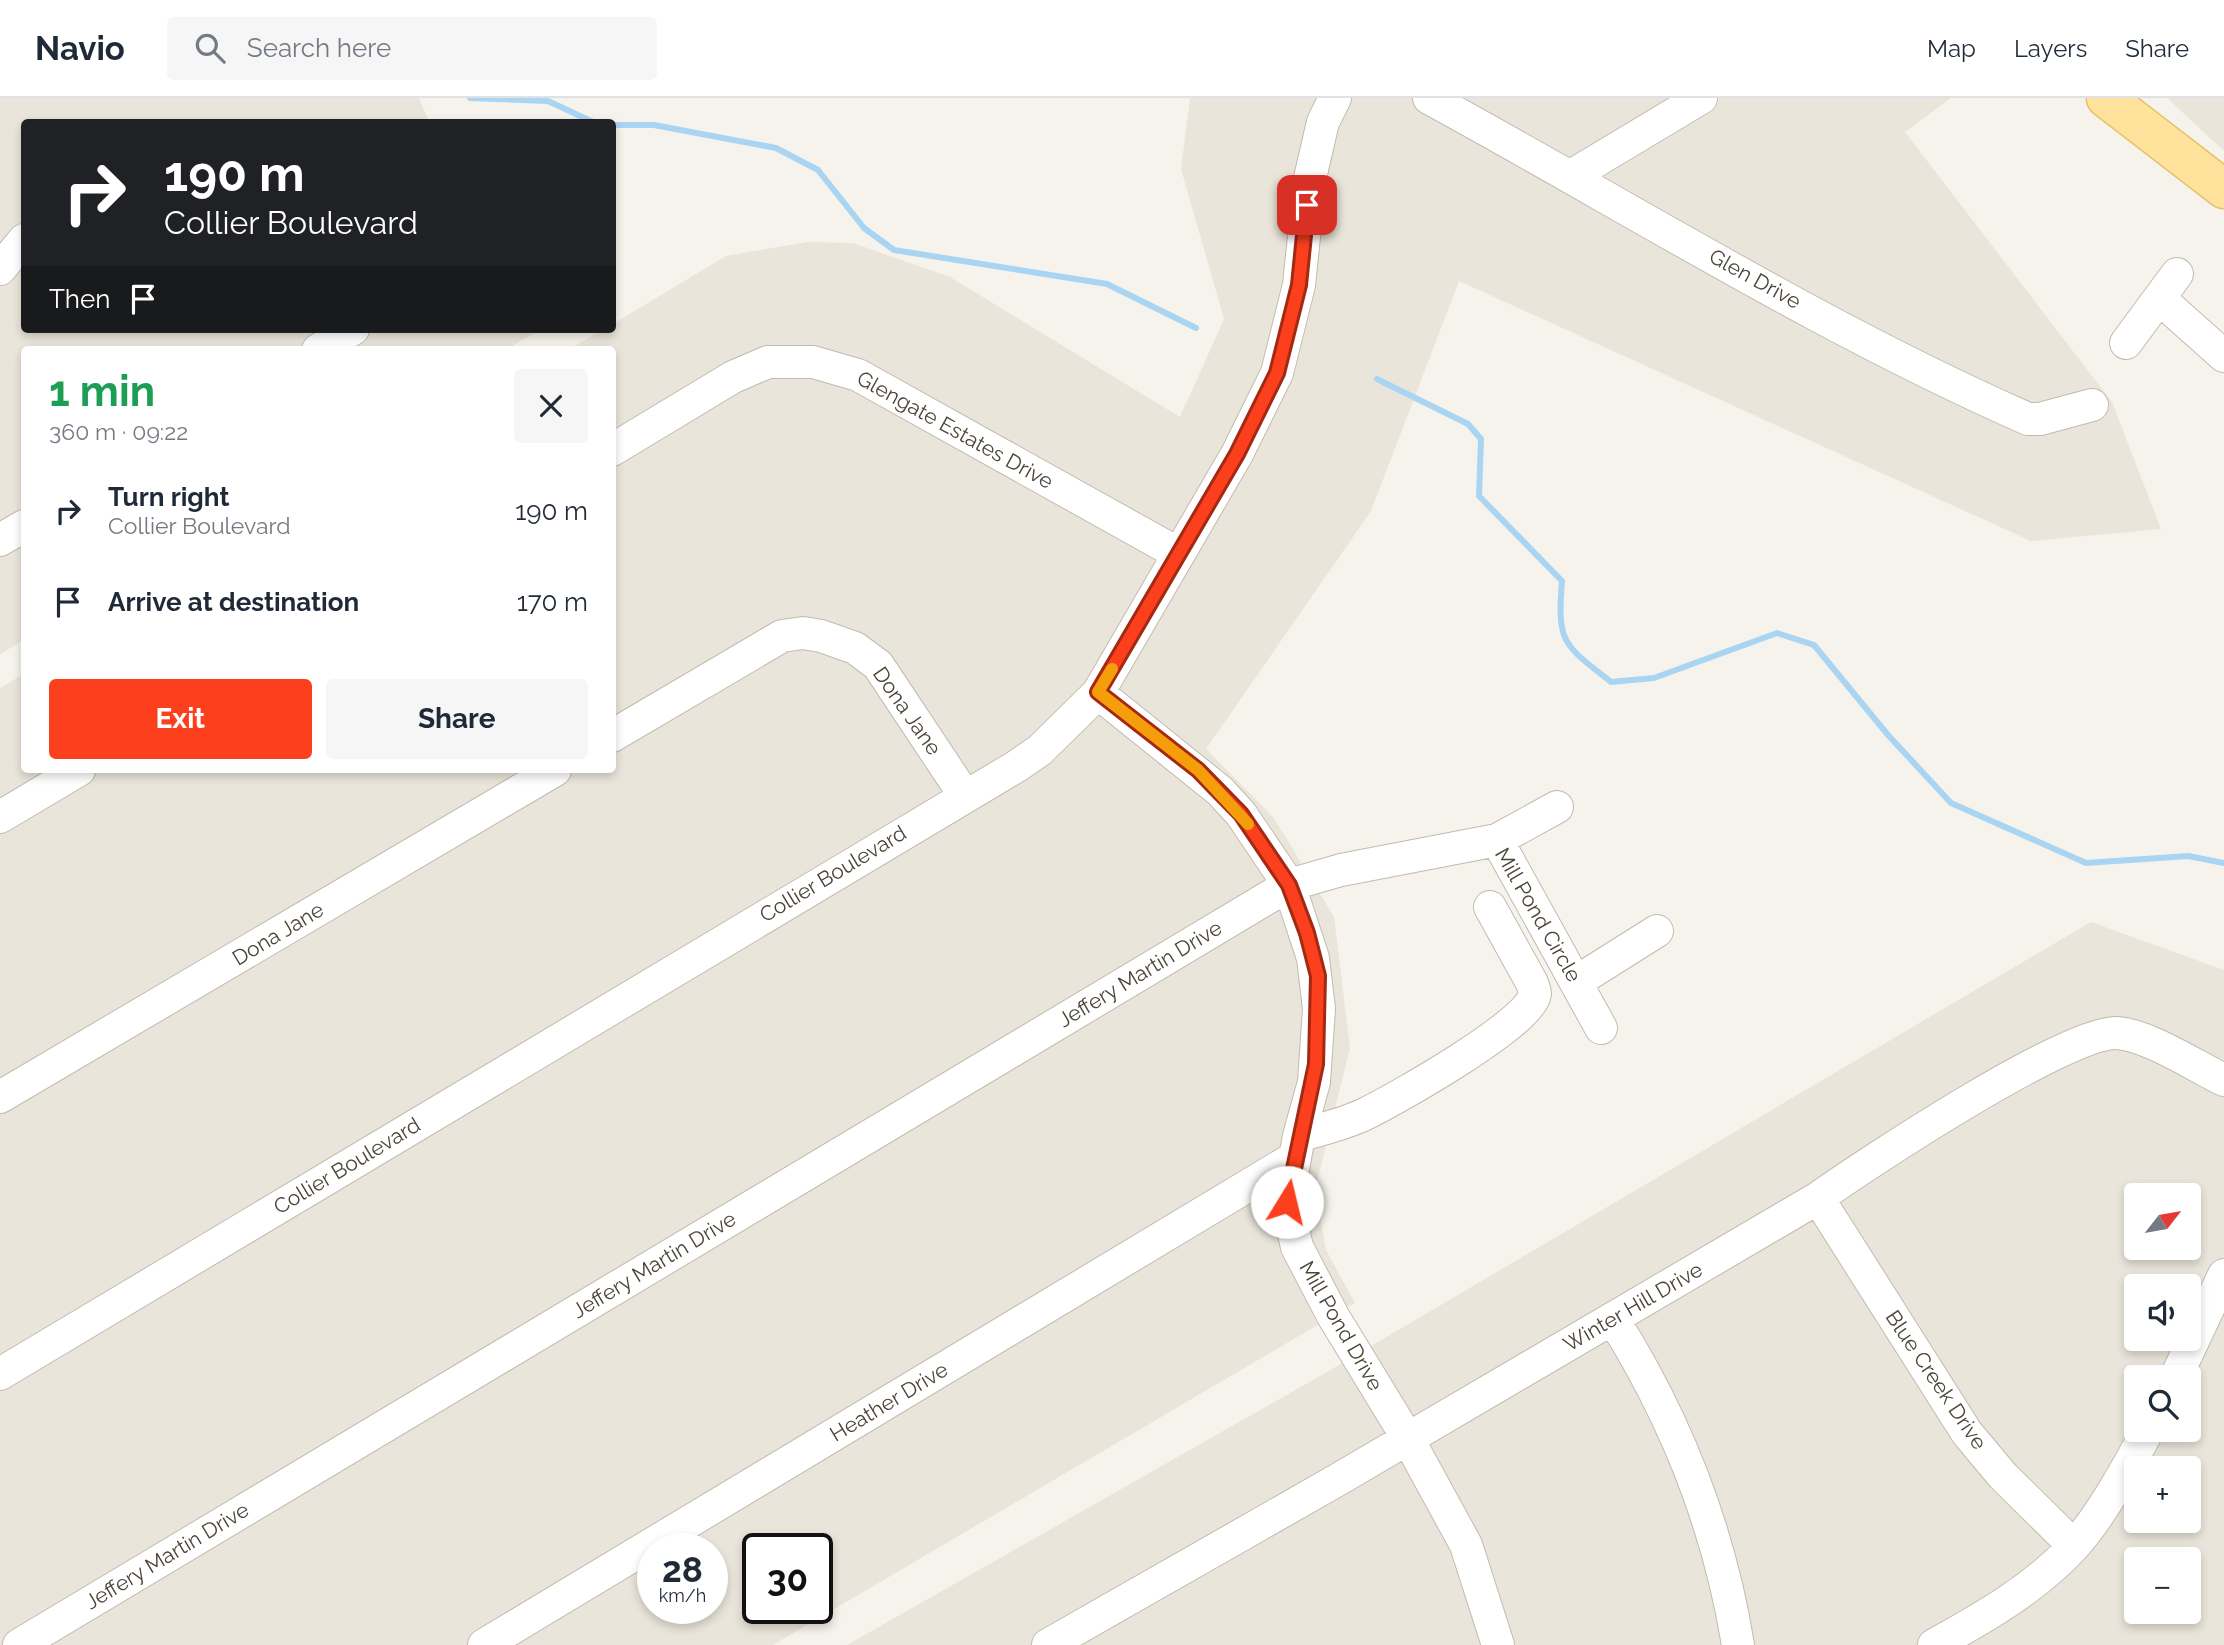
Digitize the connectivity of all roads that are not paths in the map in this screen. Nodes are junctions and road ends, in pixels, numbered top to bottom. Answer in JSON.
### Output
{"nodes":[{"id":1,"x":1335,"y":98,"type":"edge"},
{"id":2,"x":1429,"y":98,"type":"edge"},
{"id":3,"x":1701,"y":98,"type":"edge"},
{"id":4,"x":2106,"y":98,"type":"edge"},
{"id":5,"x":1571,"y":176,"type":"junction"},
{"id":6,"x":2224,"y":189,"type":"edge"},
{"id":7,"x":346,"y":333,"type":"edge"},
{"id":8,"x":2126,"y":343,"type":"dead end"},
{"id":9,"x":324,"y":346,"type":"edge"},
{"id":10,"x":2224,"y":356,"type":"edge"},
{"id":11,"x":2092,"y":405,"type":"dead end"},
{"id":12,"x":616,"y":448,"type":"edge"},
{"id":13,"x":21,"y":528,"type":"edge"},
{"id":14,"x":0,"y":540,"type":"edge"},
{"id":15,"x":1179,"y":554,"type":"junction"},
{"id":16,"x":1098,"y":692,"type":"junction"},
{"id":17,"x":616,"y":734,"type":"edge"},
{"id":18,"x":74,"y":773,"type":"edge"},
{"id":19,"x":550,"y":773,"type":"edge"},
{"id":20,"x":965,"y":796,"type":"junction"},
{"id":21,"x":1557,"y":807,"type":"dead end"},
{"id":22,"x":0,"y":817,"type":"edge"},
{"id":23,"x":1497,"y":840,"type":"junction"},
{"id":24,"x":1289,"y":885,"type":"junction"},
{"id":25,"x":1490,"y":906,"type":"dead end"},
{"id":26,"x":1657,"y":931,"type":"dead end"},
{"id":27,"x":1576,"y":982,"type":"junction"},
{"id":28,"x":1601,"y":1028,"type":"dead end"},
{"id":29,"x":2224,"y":1080,"type":"edge"},
{"id":30,"x":0,"y":1097,"type":"edge"},
{"id":31,"x":1296,"y":1147,"type":"junction"},
{"id":32,"x":1818,"y":1198,"type":"junction"},
{"id":33,"x":2224,"y":1275,"type":"edge"},
{"id":34,"x":1612,"y":1319,"type":"junction"},
{"id":35,"x":2182,"y":1365,"type":"edge"},
{"id":36,"x":0,"y":1374,"type":"edge"},
{"id":37,"x":1408,"y":1439,"type":"junction"},
{"id":38,"x":2140,"y":1442,"type":"edge"},
{"id":39,"x":2074,"y":1546,"type":"junction"},
{"id":40,"x":19,"y":1645,"type":"edge"},
{"id":41,"x":484,"y":1645,"type":"edge"},
{"id":42,"x":1048,"y":1645,"type":"edge"},
{"id":43,"x":1498,"y":1645,"type":"edge"},
{"id":44,"x":1738,"y":1645,"type":"edge"},
{"id":45,"x":1934,"y":1645,"type":"edge"}],
"edges":[{"from":1,"to":15,"type":"street","name":"Collier Boulevard"},
{"from":2,"to":5,"type":"street","name":"Glen Drive"},
{"from":3,"to":5,"type":"street"},
{"from":4,"to":6,"type":"main road"},
{"from":5,"to":11,"type":"street","name":"Glen Drive"},
{"from":7,"to":9,"type":"street"},
{"from":8,"to":10,"type":"street"},
{"from":12,"to":15,"type":"street","name":"Glengate Estates Drive"},
{"from":13,"to":14,"type":"street"},
{"from":15,"to":16,"type":"street","name":"Collier Boulevard"},
{"from":16,"to":20,"type":"street","name":"Collier Boulevard"},
{"from":16,"to":24,"type":"street","name":"Mill Pond Drive"},
{"from":17,"to":20,"type":"street","name":"Dona Jane"},
{"from":18,"to":22,"type":"street"},
{"from":19,"to":30,"type":"street","name":"Dona Jane"},
{"from":20,"to":36,"type":"street","name":"Collier Boulevard"},
{"from":21,"to":23,"type":"street"},
{"from":23,"to":24,"type":"street","name":"Mill Pond Circle"},
{"from":23,"to":27,"type":"street","name":"Mill Pond Circle"},
{"from":24,"to":31,"type":"street","name":"Mill Pond Drive"},
{"from":24,"to":40,"type":"street","name":"Jeffery Martin Drive"},
{"from":25,"to":31,"type":"street","name":"Heather Drive"},
{"from":26,"to":27,"type":"street"},
{"from":27,"to":28,"type":"street","name":"Mill Pond Circle"},
{"from":29,"to":32,"type":"street","name":"Winter Hill Drive"},
{"from":31,"to":37,"type":"street","name":"Mill Pond Drive"},
{"from":31,"to":41,"type":"street","name":"Heather Drive"},
{"from":32,"to":34,"type":"street","name":"Winter Hill Drive"},
{"from":32,"to":39,"type":"street","name":"Blue Creek Drive"},
{"from":33,"to":35,"type":"street"},
{"from":34,"to":37,"type":"street","name":"Winter Hill Drive"},
{"from":34,"to":44,"type":"street"},
{"from":37,"to":42,"type":"street","name":"Winter Hill Drive"},
{"from":37,"to":43,"type":"street","name":"Mill Pond Drive"},
{"from":38,"to":39,"type":"street"},
{"from":39,"to":45,"type":"street"}]}
